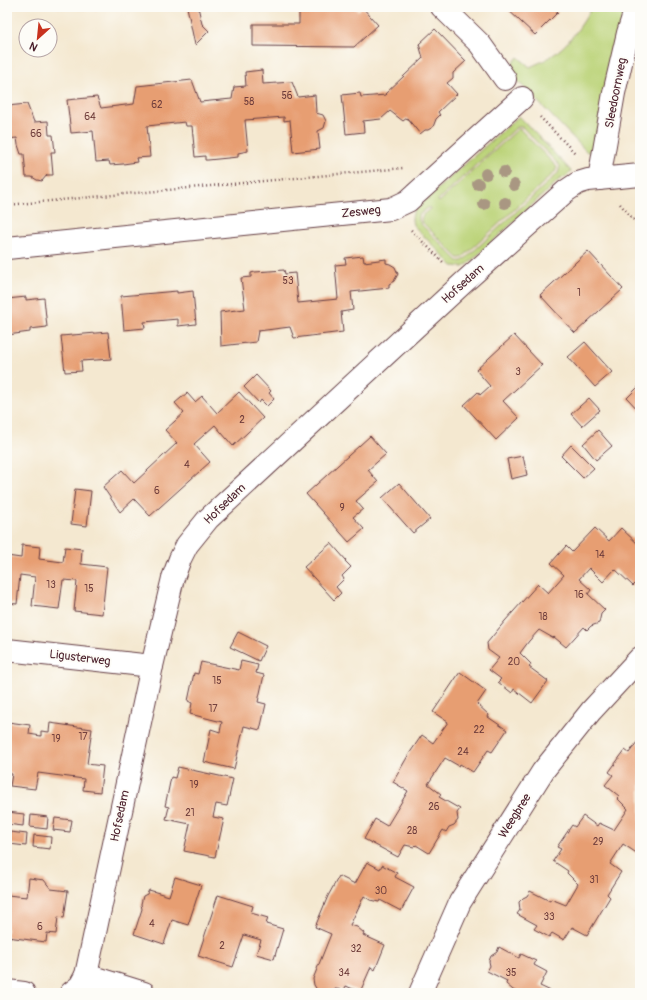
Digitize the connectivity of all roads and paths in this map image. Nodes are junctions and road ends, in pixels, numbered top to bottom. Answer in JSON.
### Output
{"nodes":[{"id":1,"x":442,"y":7,"type":"edge"},
{"id":2,"x":636,"y":7,"type":"edge"},
{"id":3,"x":504,"y":79,"type":"dead end"},
{"id":4,"x":522,"y":98,"type":"joint"},
{"id":5,"x":404,"y":168,"type":"dead end"},
{"id":6,"x":640,"y":175,"type":"edge"},
{"id":7,"x":599,"y":179,"type":"junction"},
{"id":8,"x":7,"y":205,"type":"edge"},
{"id":9,"x":391,"y":209,"type":"junction"},
{"id":10,"x":7,"y":248,"type":"edge"},
{"id":11,"x":463,"y":283,"type":"junction"},
{"id":12,"x":7,"y":650,"type":"edge"},
{"id":13,"x":640,"y":658,"type":"edge"},
{"id":14,"x":152,"y":666,"type":"junction"},
{"id":15,"x":86,"y":975,"type":"junction"},
{"id":16,"x":7,"y":991,"type":"edge"},
{"id":17,"x":24,"y":993,"type":"edge"},
{"id":18,"x":71,"y":993,"type":"edge"},
{"id":19,"x":144,"y":993,"type":"edge"},
{"id":20,"x":420,"y":993,"type":"edge"}],
"edges":[{"from":1,"to":3,"type":"street"},
{"from":2,"to":7,"type":"street","name":"Sleedoornweg"},
{"from":4,"to":7,"type":"path"},
{"from":4,"to":9,"type":"street","name":"Zesweg"},
{"from":5,"to":8,"type":"path"},
{"from":6,"to":7,"type":"street"},
{"from":7,"to":11,"type":"street","name":"Hofsedam"},
{"from":9,"to":10,"type":"street","name":"Zesweg"},
{"from":9,"to":11,"type":"path"},
{"from":11,"to":14,"type":"street","name":"Hofsedam"},
{"from":12,"to":14,"type":"street","name":"Ligusterweg"},
{"from":13,"to":20,"type":"street","name":"Weegbree"},
{"from":14,"to":15,"type":"street","name":"Hofsedam"},
{"from":15,"to":18,"type":"street"},
{"from":15,"to":19,"type":"street"},
{"from":16,"to":17,"type":"street"}]}
